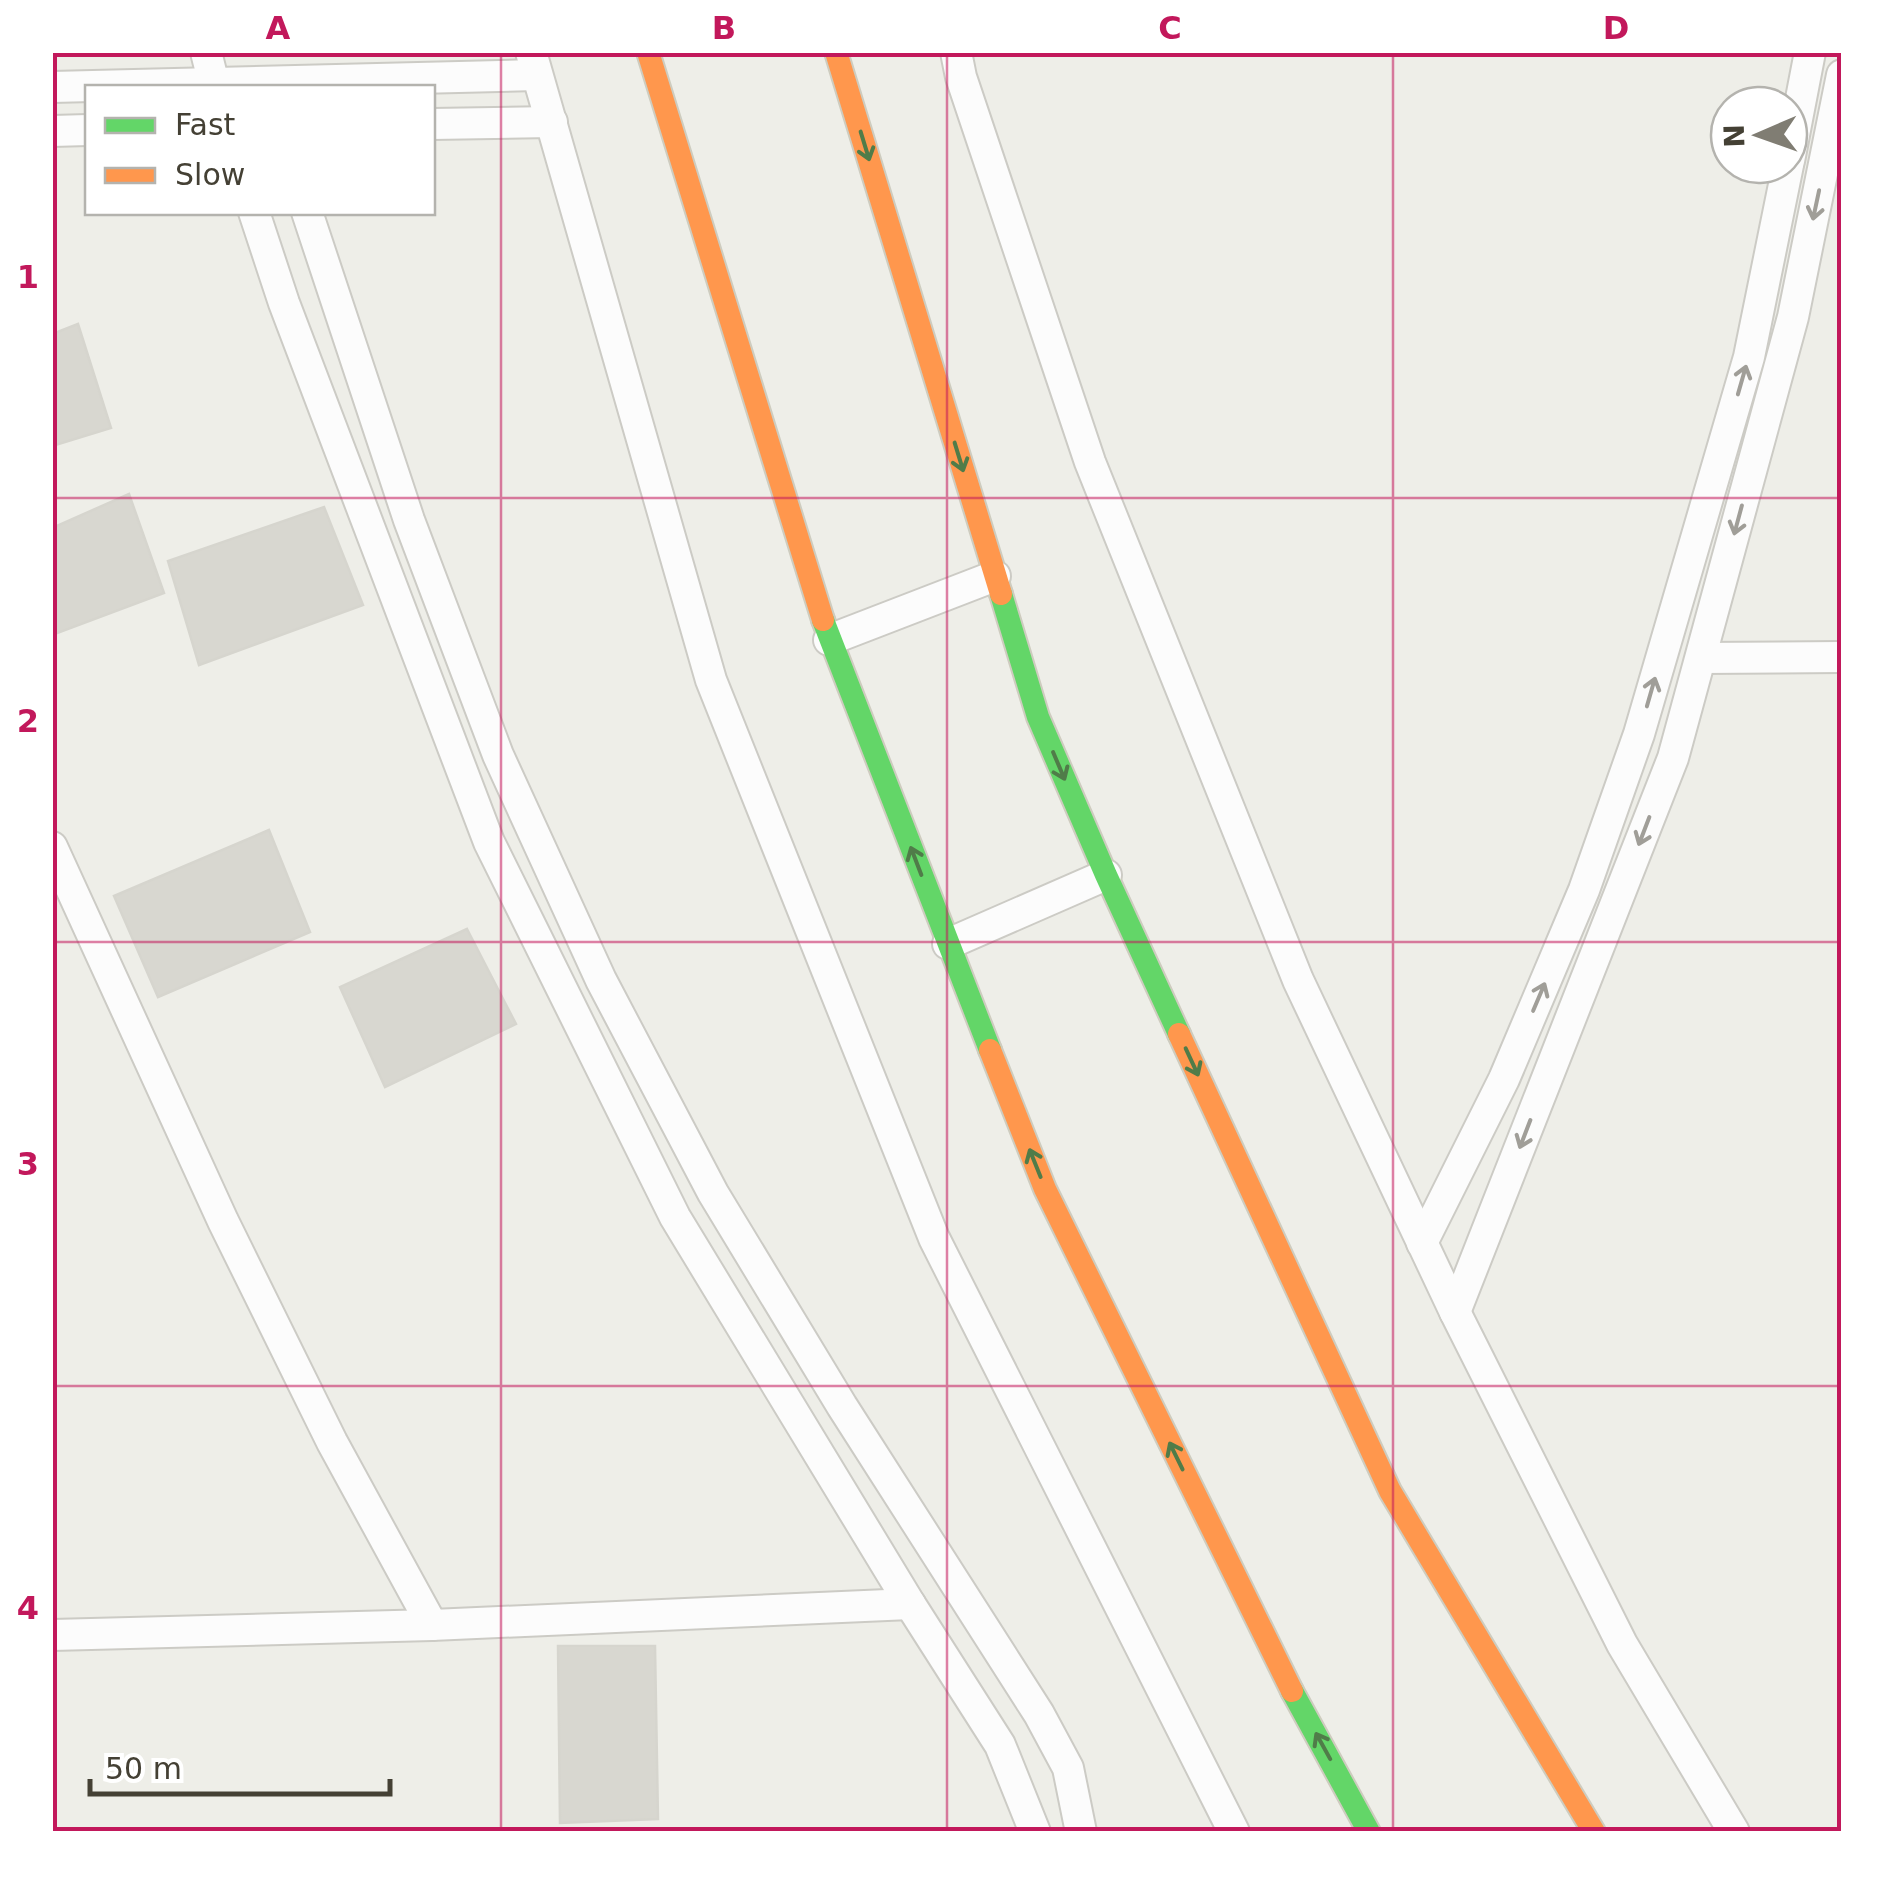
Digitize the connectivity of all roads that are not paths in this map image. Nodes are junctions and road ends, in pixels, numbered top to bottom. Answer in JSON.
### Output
{"nodes":[{"id":1,"x":648,"y":52,"type":"edge"},
{"id":2,"x":836,"y":52,"type":"edge"},
{"id":3,"x":956,"y":52,"type":"edge"},
{"id":4,"x":1810,"y":52,"type":"edge"},
{"id":5,"x":534,"y":64,"type":"edge"},
{"id":6,"x":211,"y":74,"type":"edge"},
{"id":7,"x":262,"y":74,"type":"edge"},
{"id":8,"x":1842,"y":75,"type":"edge"},
{"id":9,"x":1804,"y":85,"type":"edge"},
{"id":10,"x":52,"y":87,"type":"edge"},
{"id":11,"x":552,"y":122,"type":"junction"},
{"id":12,"x":435,"y":124,"type":"edge"},
{"id":13,"x":85,"y":130,"type":"edge"},
{"id":14,"x":52,"y":131,"type":"edge"},
{"id":15,"x":1784,"y":185,"type":"edge"},
{"id":16,"x":255,"y":215,"type":"edge"},
{"id":17,"x":308,"y":215,"type":"edge"},
{"id":18,"x":996,"y":576,"type":"junction"},
{"id":19,"x":830,"y":640,"type":"junction"},
{"id":20,"x":1842,"y":657,"type":"edge"},
{"id":21,"x":1701,"y":658,"type":"junction"},
{"id":22,"x":52,"y":847,"type":"edge"},
{"id":23,"x":1106,"y":876,"type":"junction"},
{"id":24,"x":948,"y":944,"type":"junction"},
{"id":25,"x":1422,"y":1243,"type":"junction"},
{"id":26,"x":1455,"y":1312,"type":"junction"},
{"id":27,"x":910,"y":1604,"type":"junction"},
{"id":28,"x":432,"y":1625,"type":"junction"},
{"id":29,"x":52,"y":1635,"type":"edge"},
{"id":30,"x":1035,"y":1832,"type":"edge"},
{"id":31,"x":1082,"y":1832,"type":"edge"},
{"id":32,"x":1234,"y":1832,"type":"edge"},
{"id":33,"x":1369,"y":1832,"type":"edge"},
{"id":34,"x":1594,"y":1832,"type":"edge"},
{"id":35,"x":1734,"y":1832,"type":"edge"}],
"edges":[{"from":1,"to":19,"type":"main road"},
{"from":2,"to":18,"type":"main road","one_way":true},
{"from":3,"to":25,"type":"street"},
{"from":4,"to":9,"type":"street"},
{"from":5,"to":7,"type":"street"},
{"from":5,"to":11,"type":"street"},
{"from":6,"to":7,"type":"street"},
{"from":6,"to":10,"type":"street"},
{"from":8,"to":21,"type":"street","one_way":true},
{"from":11,"to":12,"type":"street"},
{"from":11,"to":32,"type":"street"},
{"from":13,"to":14,"type":"street"},
{"from":25,"to":15,"type":"street","one_way":true},
{"from":16,"to":27,"type":"street"},
{"from":17,"to":31,"type":"street"},
{"from":18,"to":19,"type":"street"},
{"from":18,"to":23,"type":"main road","one_way":true},
{"from":24,"to":19,"type":"main road","one_way":true},
{"from":20,"to":21,"type":"street"},
{"from":21,"to":26,"type":"street","one_way":true},
{"from":22,"to":28,"type":"street"},
{"from":23,"to":24,"type":"street"},
{"from":23,"to":34,"type":"main road","one_way":true},
{"from":33,"to":24,"type":"main road","one_way":true},
{"from":25,"to":26,"type":"street"},
{"from":26,"to":35,"type":"street"},
{"from":27,"to":28,"type":"street"},
{"from":27,"to":30,"type":"street"},
{"from":28,"to":29,"type":"street"}]}
